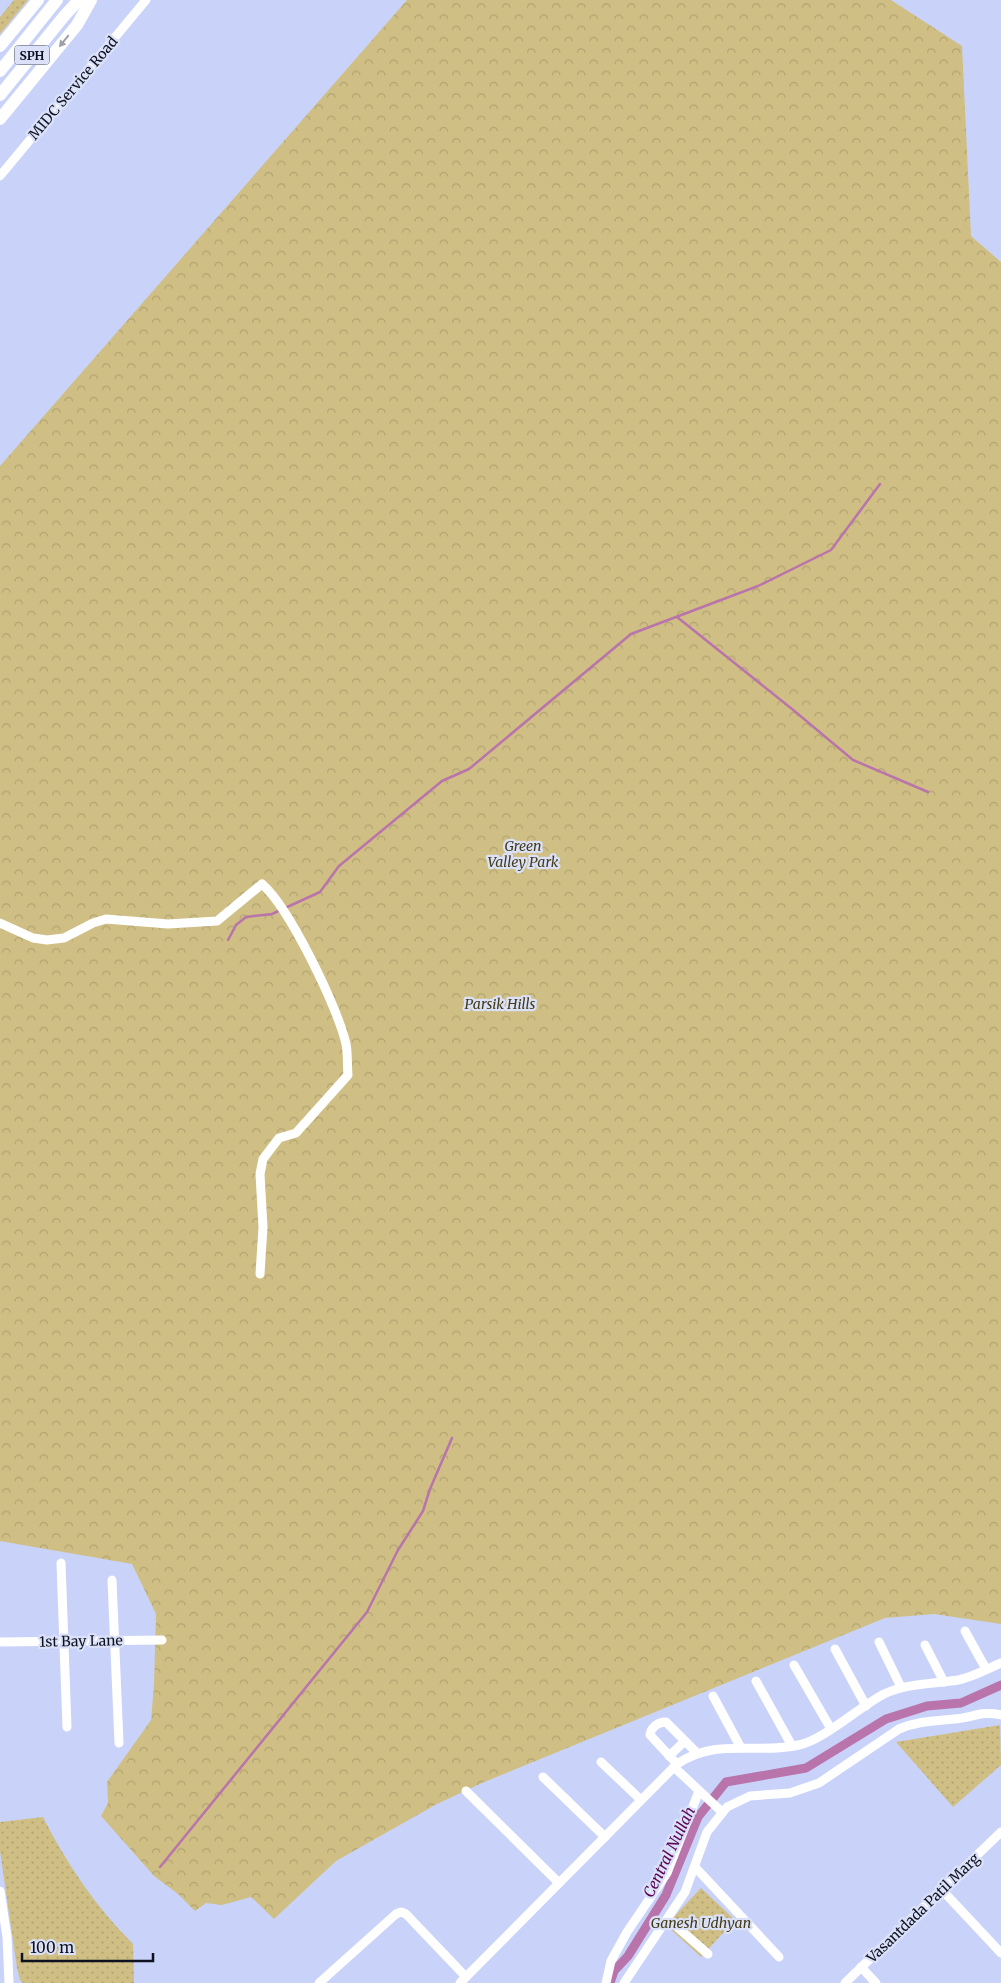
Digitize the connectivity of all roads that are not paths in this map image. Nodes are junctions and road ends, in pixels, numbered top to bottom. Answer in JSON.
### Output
{"nodes":[{"id":1,"x":38,"y":0,"type":"edge"},
{"id":2,"x":57,"y":0,"type":"edge"},
{"id":3,"x":79,"y":0,"type":"edge"},
{"id":4,"x":91,"y":0,"type":"edge"},
{"id":5,"x":146,"y":0,"type":"edge"},
{"id":6,"x":0,"y":46,"type":"edge"},
{"id":7,"x":0,"y":71,"type":"edge"},
{"id":8,"x":0,"y":94,"type":"edge"},
{"id":9,"x":0,"y":120,"type":"edge"},
{"id":10,"x":0,"y":176,"type":"edge"},
{"id":11,"x":0,"y":923,"type":"edge"},
{"id":12,"x":260,"y":1274,"type":"dead end"},
{"id":13,"x":61,"y":1563,"type":"dead end"},
{"id":14,"x":112,"y":1580,"type":"dead end"},
{"id":15,"x":964,"y":1630,"type":"dead end"},
{"id":16,"x":162,"y":1640,"type":"dead end"},
{"id":17,"x":115,"y":1641,"type":"junction"},
{"id":18,"x":0,"y":1642,"type":"edge"},
{"id":19,"x":64,"y":1642,"type":"junction"},
{"id":20,"x":880,"y":1642,"type":"dead end"},
{"id":21,"x":925,"y":1645,"type":"dead end"},
{"id":22,"x":835,"y":1650,"type":"dead end"},
{"id":23,"x":1001,"y":1663,"type":"edge"},
{"id":24,"x":794,"y":1665,"type":"dead end"},
{"id":25,"x":986,"y":1669,"type":"junction"},
{"id":26,"x":756,"y":1681,"type":"dead end"},
{"id":27,"x":944,"y":1682,"type":"junction"},
{"id":28,"x":901,"y":1687,"type":"junction"},
{"id":29,"x":713,"y":1696,"type":"dead end"},
{"id":30,"x":866,"y":1706,"type":"junction"},
{"id":31,"x":1001,"y":1716,"type":"edge"},
{"id":32,"x":67,"y":1727,"type":"dead end"},
{"id":33,"x":831,"y":1729,"type":"junction"},
{"id":34,"x":686,"y":1741,"type":"junction"},
{"id":35,"x":120,"y":1743,"type":"dead end"},
{"id":36,"x":792,"y":1746,"type":"junction"},
{"id":37,"x":741,"y":1748,"type":"junction"},
{"id":38,"x":697,"y":1752,"type":"junction"},
{"id":39,"x":669,"y":1756,"type":"junction"},
{"id":40,"x":601,"y":1762,"type":"dead end"},
{"id":41,"x":676,"y":1766,"type":"junction"},
{"id":42,"x":543,"y":1777,"type":"dead end"},
{"id":43,"x":466,"y":1790,"type":"dead end"},
{"id":44,"x":699,"y":1791,"type":"junction"},
{"id":45,"x":641,"y":1800,"type":"junction"},
{"id":46,"x":719,"y":1810,"type":"junction"},
{"id":47,"x":1001,"y":1832,"type":"edge"},
{"id":48,"x":604,"y":1837,"type":"junction"},
{"id":49,"x":695,"y":1868,"type":"junction"},
{"id":50,"x":559,"y":1883,"type":"junction"},
{"id":51,"x":942,"y":1890,"type":"junction"},
{"id":52,"x":0,"y":1891,"type":"edge"},
{"id":53,"x":668,"y":1919,"type":"junction"},
{"id":54,"x":4,"y":1937,"type":"edge"},
{"id":55,"x":1001,"y":1953,"type":"edge"},
{"id":56,"x":708,"y":1954,"type":"dead end"},
{"id":57,"x":779,"y":1957,"type":"dead end"},
{"id":58,"x":861,"y":1967,"type":"junction"},
{"id":59,"x":463,"y":1980,"type":"edge"},
{"id":60,"x":9,"y":1983,"type":"edge"},
{"id":61,"x":320,"y":1983,"type":"edge"},
{"id":62,"x":606,"y":1983,"type":"edge"},
{"id":63,"x":624,"y":1983,"type":"edge"},
{"id":64,"x":845,"y":1983,"type":"edge"},
{"id":65,"x":876,"y":1983,"type":"edge"}],
"edges":[{"from":1,"to":6,"type":"highway"},
{"from":2,"to":7,"type":"highway","number":"SPH"},
{"from":3,"to":8,"type":"highway","number":"SPH"},
{"from":4,"to":9,"type":"highway","one_way":true},
{"from":5,"to":10,"type":"street","name":"MIDC Service Road"},
{"from":11,"to":12,"type":"street"},
{"from":13,"to":19,"type":"street"},
{"from":14,"to":17,"type":"street"},
{"from":15,"to":25,"type":"street"},
{"from":16,"to":17,"type":"street","name":"1st Bay Lane"},
{"from":17,"to":19,"type":"street","name":"1st Bay Lane"},
{"from":17,"to":35,"type":"street"},
{"from":18,"to":19,"type":"street","name":"1st Bay Lane"},
{"from":19,"to":32,"type":"street"},
{"from":20,"to":28,"type":"street"},
{"from":21,"to":27,"type":"street"},
{"from":22,"to":30,"type":"street"},
{"from":23,"to":25,"type":"street"},
{"from":24,"to":33,"type":"street"},
{"from":25,"to":27,"type":"street"},
{"from":26,"to":36,"type":"street"},
{"from":27,"to":28,"type":"street"},
{"from":28,"to":30,"type":"street"},
{"from":29,"to":37,"type":"street"},
{"from":30,"to":33,"type":"street"},
{"from":31,"to":46,"type":"street"},
{"from":33,"to":36,"type":"street"},
{"from":34,"to":38,"type":"street"},
{"from":34,"to":39,"type":"street"},
{"from":34,"to":39,"type":"street"},
{"from":36,"to":37,"type":"street"},
{"from":37,"to":38,"type":"street"},
{"from":38,"to":41,"type":"street"},
{"from":39,"to":41,"type":"street"},
{"from":40,"to":45,"type":"street"},
{"from":41,"to":44,"type":"street"},
{"from":41,"to":45,"type":"street"},
{"from":42,"to":48,"type":"street"},
{"from":43,"to":50,"type":"street"},
{"from":44,"to":46,"type":"street"},
{"from":44,"to":62,"type":"street"},
{"from":45,"to":48,"type":"street"},
{"from":46,"to":49,"type":"street"},
{"from":47,"to":51,"type":"street","name":"Vasantdada Patil Marg"},
{"from":48,"to":50,"type":"street"},
{"from":49,"to":53,"type":"street"},
{"from":49,"to":57,"type":"street"},
{"from":50,"to":59,"type":"street"},
{"from":51,"to":55,"type":"street"},
{"from":51,"to":58,"type":"street","name":"Vasantdada Patil Marg"},
{"from":52,"to":54,"type":"street"},
{"from":53,"to":56,"type":"street"},
{"from":53,"to":63,"type":"street"},
{"from":54,"to":60,"type":"street"},
{"from":58,"to":64,"type":"street","name":"Vasantdada Patil Marg"},
{"from":58,"to":65,"type":"street"},
{"from":59,"to":61,"type":"street"}]}
